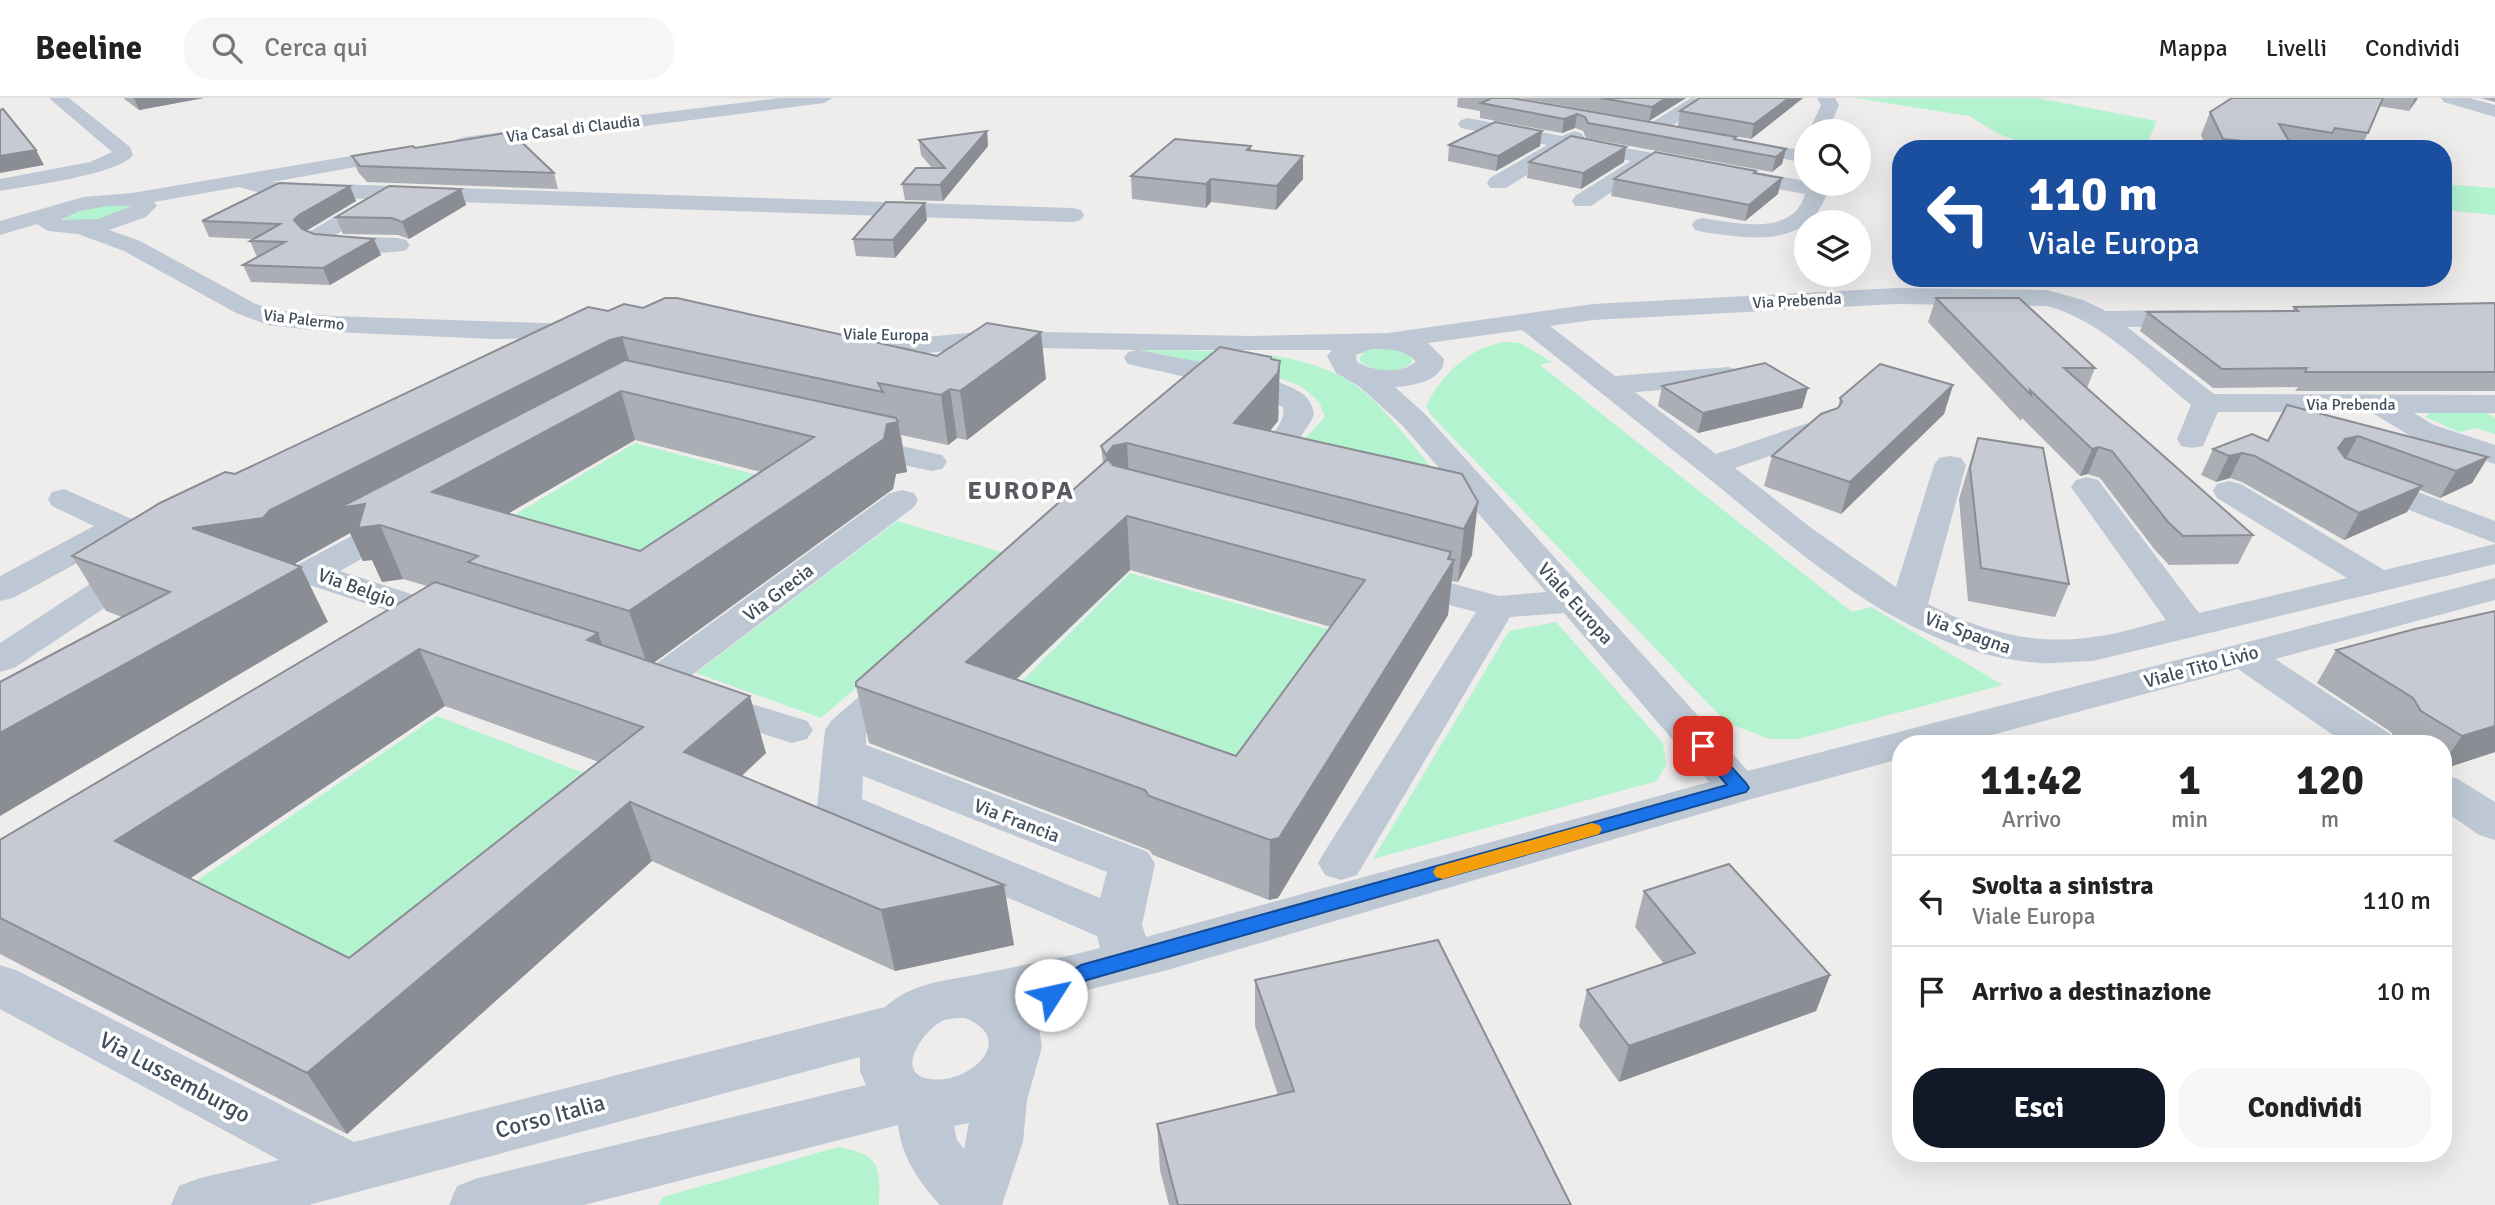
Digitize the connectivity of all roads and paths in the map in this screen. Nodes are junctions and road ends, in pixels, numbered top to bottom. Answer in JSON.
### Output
{"nodes":[{"id":1,"x":58,"y":98,"type":"edge"},
{"id":2,"x":824,"y":98,"type":"edge"},
{"id":3,"x":1704,"y":98,"type":"edge"},
{"id":4,"x":1826,"y":98,"type":"edge"},
{"id":5,"x":2450,"y":98,"type":"edge"},
{"id":6,"x":2495,"y":111,"type":"edge"},
{"id":7,"x":1824,"y":119,"type":"edge"},
{"id":8,"x":1468,"y":124,"type":"dead end"},
{"id":9,"x":1589,"y":128,"type":"edge"},
{"id":10,"x":1711,"y":140,"type":"edge"},
{"id":11,"x":1565,"y":142,"type":"junction"},
{"id":12,"x":450,"y":145,"type":"edge"},
{"id":13,"x":425,"y":150,"type":"edge"},
{"id":14,"x":1794,"y":155,"type":"edge"},
{"id":15,"x":1656,"y":159,"type":"junction"},
{"id":16,"x":241,"y":181,"type":"junction"},
{"id":17,"x":1498,"y":183,"type":"dead end"},
{"id":18,"x":1794,"y":183,"type":"edge"},
{"id":19,"x":0,"y":185,"type":"edge"},
{"id":20,"x":390,"y":193,"type":"junction"},
{"id":21,"x":1813,"y":196,"type":"edge"},
{"id":22,"x":1583,"y":201,"type":"dead end"},
{"id":23,"x":134,"y":205,"type":"junction"},
{"id":24,"x":70,"y":206,"type":"junction"},
{"id":25,"x":1073,"y":215,"type":"dead end"},
{"id":26,"x":1703,"y":225,"type":"dead end"},
{"id":27,"x":0,"y":230,"type":"edge"},
{"id":28,"x":398,"y":245,"type":"dead end"},
{"id":29,"x":132,"y":246,"type":"junction"},
{"id":30,"x":2225,"y":317,"type":"edge"},
{"id":31,"x":2101,"y":319,"type":"junction"},
{"id":32,"x":1527,"y":321,"type":"junction"},
{"id":33,"x":1490,"y":327,"type":"junction"},
{"id":34,"x":494,"y":331,"type":"junction"},
{"id":35,"x":977,"y":339,"type":"junction"},
{"id":36,"x":1057,"y":339,"type":"junction"},
{"id":37,"x":1380,"y":340,"type":"junction"},
{"id":38,"x":1252,"y":344,"type":"junction"},
{"id":39,"x":1422,"y":367,"type":"junction"},
{"id":40,"x":940,"y":371,"type":"edge"},
{"id":41,"x":877,"y":372,"type":"edge"},
{"id":42,"x":1356,"y":373,"type":"junction"},
{"id":43,"x":1728,"y":376,"type":"edge"},
{"id":44,"x":1609,"y":385,"type":"junction"},
{"id":45,"x":2207,"y":403,"type":"junction"},
{"id":46,"x":2379,"y":404,"type":"junction"},
{"id":47,"x":2495,"y":404,"type":"edge"},
{"id":48,"x":1413,"y":419,"type":"junction"},
{"id":49,"x":1816,"y":430,"type":"edge"},
{"id":50,"x":824,"y":438,"type":"edge"},
{"id":51,"x":2192,"y":439,"type":"dead end"},
{"id":52,"x":2495,"y":455,"type":"edge"},
{"id":53,"x":931,"y":462,"type":"dead end"},
{"id":54,"x":1950,"y":465,"type":"dead end"},
{"id":55,"x":1712,"y":466,"type":"junction"},
{"id":56,"x":2343,"y":474,"type":"edge"},
{"id":57,"x":1324,"y":480,"type":"edge"},
{"id":58,"x":2087,"y":487,"type":"dead end"},
{"id":59,"x":2229,"y":491,"type":"dead end"},
{"id":60,"x":64,"y":499,"type":"dead end"},
{"id":61,"x":902,"y":500,"type":"dead end"},
{"id":62,"x":430,"y":507,"type":"edge"},
{"id":63,"x":1454,"y":513,"type":"edge"},
{"id":64,"x":1506,"y":526,"type":"junction"},
{"id":65,"x":2495,"y":533,"type":"edge"},
{"id":66,"x":171,"y":547,"type":"edge"},
{"id":67,"x":2495,"y":554,"type":"edge"},
{"id":68,"x":1367,"y":571,"type":"edge"},
{"id":69,"x":2379,"y":582,"type":"junction"},
{"id":70,"x":2495,"y":589,"type":"edge"},
{"id":71,"x":0,"y":590,"type":"edge"},
{"id":72,"x":1575,"y":601,"type":"junction"},
{"id":73,"x":1499,"y":607,"type":"junction"},
{"id":74,"x":1908,"y":609,"type":"junction"},
{"id":75,"x":2190,"y":627,"type":"junction"},
{"id":76,"x":393,"y":639,"type":"edge"},
{"id":77,"x":2243,"y":655,"type":"junction"},
{"id":78,"x":927,"y":658,"type":"edge"},
{"id":79,"x":0,"y":660,"type":"edge"},
{"id":80,"x":792,"y":730,"type":"dead end"},
{"id":81,"x":1940,"y":735,"type":"edge"},
{"id":82,"x":2362,"y":735,"type":"edge"},
{"id":83,"x":1892,"y":747,"type":"edge"},
{"id":84,"x":845,"y":752,"type":"junction"},
{"id":85,"x":1740,"y":788,"type":"junction"},
{"id":86,"x":2452,"y":795,"type":"edge"},
{"id":87,"x":2495,"y":824,"type":"edge"},
{"id":88,"x":1340,"y":863,"type":"dead end"},
{"id":89,"x":1109,"y":953,"type":"junction"},
{"id":90,"x":0,"y":985,"type":"edge"},
{"id":91,"x":968,"y":997,"type":"junction"},
{"id":92,"x":899,"y":1025,"type":"junction"},
{"id":93,"x":1014,"y":1056,"type":"junction"},
{"id":94,"x":918,"y":1101,"type":"junction"},
{"id":95,"x":350,"y":1169,"type":"junction"},
{"id":96,"x":973,"y":1202,"type":"edge"},
{"id":97,"x":200,"y":1205,"type":"edge"},
{"id":98,"x":478,"y":1205,"type":"edge"}],
"edges":[{"from":1,"to":24,"type":"street"},
{"from":2,"to":12,"type":"street","name":"Via Casal di Claudia"},
{"from":3,"to":15,"type":"street"},
{"from":4,"to":7,"type":"street"},
{"from":5,"to":6,"type":"street"},
{"from":8,"to":11,"type":"street"},
{"from":9,"to":11,"type":"street"},
{"from":10,"to":14,"type":"street"},
{"from":11,"to":15,"type":"street"},
{"from":11,"to":17,"type":"street"},
{"from":13,"to":16,"type":"street"},
{"from":15,"to":18,"type":"street"},
{"from":15,"to":22,"type":"street"},
{"from":16,"to":20,"type":"street"},
{"from":16,"to":23,"type":"street"},
{"from":19,"to":24,"type":"street"},
{"from":20,"to":25,"type":"street"},
{"from":20,"to":28,"type":"street"},
{"from":21,"to":26,"type":"street"},
{"from":23,"to":24,"type":"street"},
{"from":23,"to":24,"type":"street"},
{"from":23,"to":29,"type":"street"},
{"from":24,"to":27,"type":"street"},
{"from":24,"to":29,"type":"street","name":"Via Palermo"},
{"from":29,"to":34,"type":"street","name":"Via Palermo"},
{"from":30,"to":31,"type":"street","name":"Via Prebenda"},
{"from":31,"to":32,"type":"street","name":"Via Prebenda"},
{"from":31,"to":45,"type":"street","name":"Via Prebenda"},
{"from":32,"to":33,"type":"street","name":"Via Prebenda"},
{"from":32,"to":44,"type":"street","name":"Via Spagna"},
{"from":33,"to":37,"type":"street","name":"Via Prebenda"},
{"from":33,"to":39,"type":"street","name":"Via Prebenda"},
{"from":34,"to":34,"type":"street","name":"Via Palermo"},
{"from":35,"to":36,"type":"street","name":"Viale Europa"},
{"from":35,"to":40,"type":"street"},
{"from":35,"to":41,"type":"street","name":"Viale Europa"},
{"from":36,"to":38,"type":"street","name":"Viale Europa"},
{"from":36,"to":57,"type":"street"},
{"from":37,"to":38,"type":"street","name":"Viale Europa"},
{"from":37,"to":39,"type":"street","name":"Viale Europa"},
{"from":37,"to":42,"type":"street"},
{"from":38,"to":42,"type":"street","name":"Viale Europa"},
{"from":39,"to":42,"type":"street","name":"Viale Europa"},
{"from":39,"to":48,"type":"street"},
{"from":42,"to":48,"type":"street","name":"Viale Europa"},
{"from":43,"to":44,"type":"street"},
{"from":44,"to":55,"type":"street","name":"Via Spagna"},
{"from":45,"to":46,"type":"street","name":"Via Prebenda"},
{"from":45,"to":51,"type":"street"},
{"from":46,"to":47,"type":"street","name":"Via Prebenda"},
{"from":46,"to":52,"type":"street"},
{"from":48,"to":64,"type":"street","name":"Viale Europa"},
{"from":49,"to":55,"type":"street"},
{"from":50,"to":53,"type":"street"},
{"from":54,"to":74,"type":"street"},
{"from":55,"to":74,"type":"street","name":"Via Spagna"},
{"from":56,"to":65,"type":"street"},
{"from":58,"to":75,"type":"street"},
{"from":59,"to":69,"type":"street"},
{"from":60,"to":71,"type":"street"},
{"from":61,"to":80,"type":"street","name":"Via Grecia"},
{"from":62,"to":76,"type":"street","name":"Via Belgio"},
{"from":63,"to":64,"type":"street"},
{"from":64,"to":72,"type":"street","name":"Viale Europa"},
{"from":66,"to":79,"type":"street"},
{"from":67,"to":69,"type":"street","name":"Via Spagna"},
{"from":68,"to":73,"type":"street"},
{"from":69,"to":75,"type":"street","name":"Via Spagna"},
{"from":70,"to":77,"type":"street","name":"Viale Tito Livio"},
{"from":72,"to":73,"type":"street"},
{"from":72,"to":85,"type":"street","name":"Viale Europa"},
{"from":73,"to":88,"type":"street"},
{"from":74,"to":75,"type":"street","name":"Via Spagna"},
{"from":77,"to":81,"type":"street","name":"Viale Tito Livio"},
{"from":77,"to":82,"type":"street"},
{"from":78,"to":84,"type":"street"},
{"from":83,"to":85,"type":"street"},
{"from":84,"to":89,"type":"street"},
{"from":84,"to":89,"type":"street","name":"Via Francia"},
{"from":85,"to":89,"type":"street","name":"Corso Italia"},
{"from":86,"to":87,"type":"street"},
{"from":89,"to":91,"type":"street","name":"Corso Italia"},
{"from":89,"to":93,"type":"street","name":"Corso Italia"},
{"from":90,"to":95,"type":"street","name":"Via Lussemburgo"},
{"from":91,"to":92,"type":"street","name":"Corso Italia"},
{"from":91,"to":93,"type":"street"},
{"from":92,"to":94,"type":"street"},
{"from":92,"to":95,"type":"street","name":"Corso Italia"},
{"from":93,"to":94,"type":"street","name":"Corso Italia"},
{"from":93,"to":96,"type":"street"},
{"from":94,"to":96,"type":"street"},
{"from":94,"to":98,"type":"street","name":"Corso Italia"},
{"from":95,"to":97,"type":"street","name":"Corso Italia"}]}
